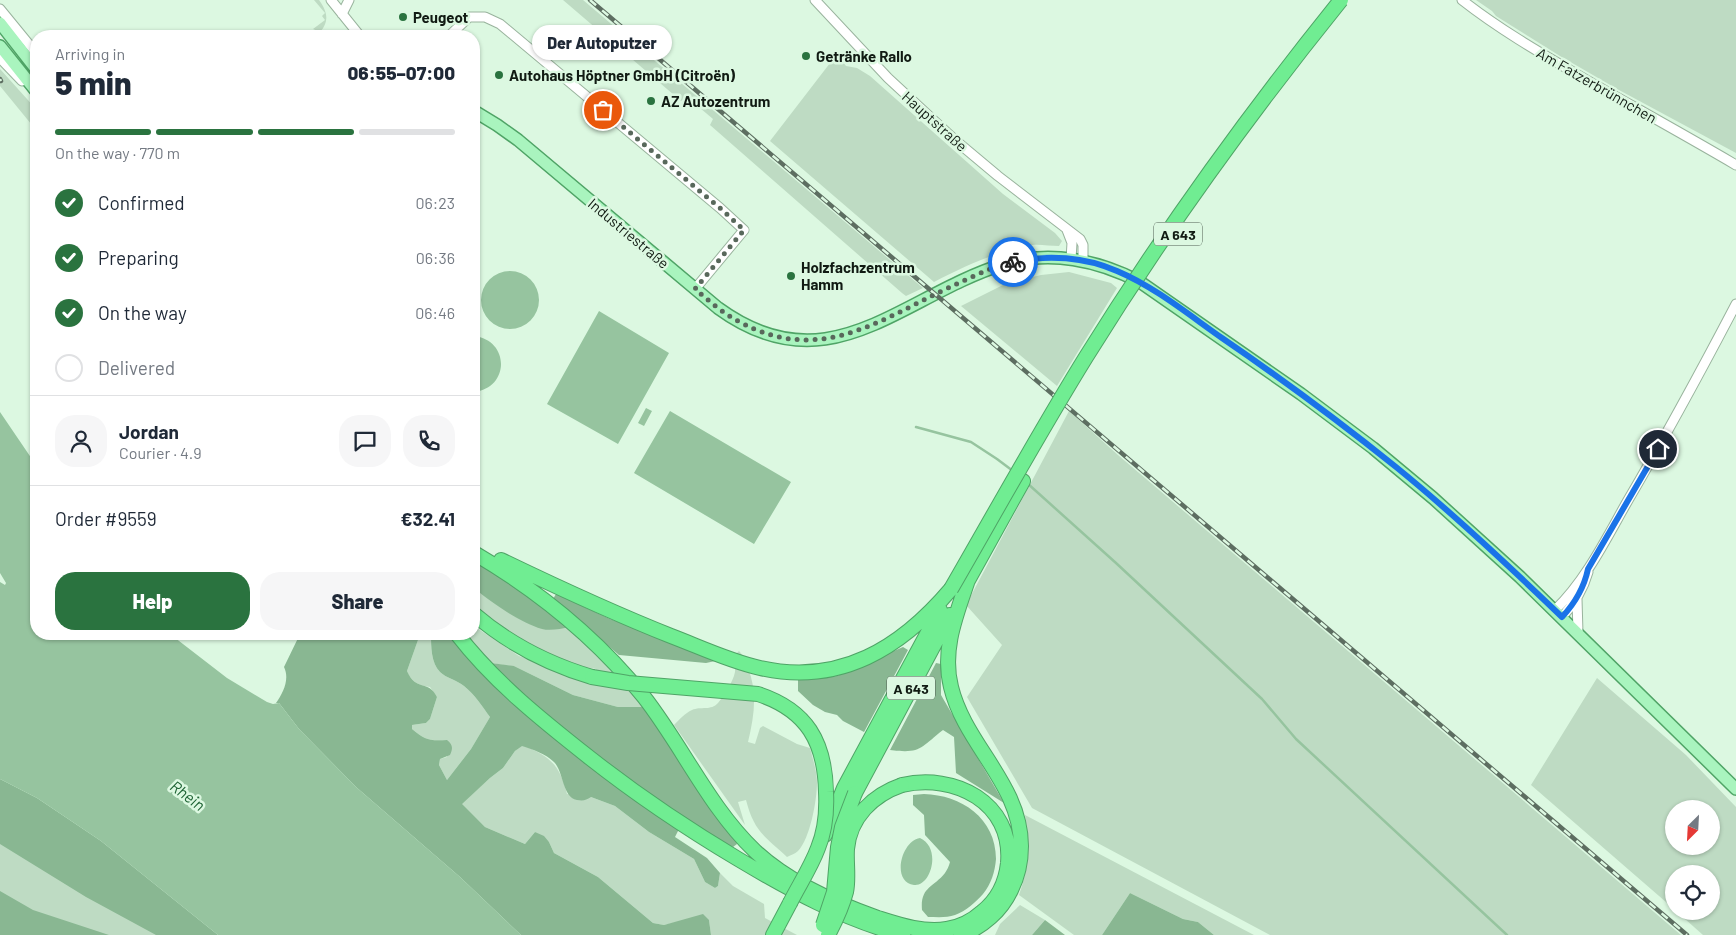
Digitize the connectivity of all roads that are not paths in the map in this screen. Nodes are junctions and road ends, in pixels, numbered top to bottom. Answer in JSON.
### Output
{"nodes":[{"id":1,"x":331,"y":0,"type":"edge"},
{"id":2,"x":350,"y":0,"type":"edge"},
{"id":3,"x":815,"y":0,"type":"edge"},
{"id":4,"x":1341,"y":0,"type":"edge"},
{"id":5,"x":1351,"y":0,"type":"edge"},
{"id":6,"x":1462,"y":0,"type":"edge"},
{"id":7,"x":0,"y":9,"type":"edge"},
{"id":8,"x":342,"y":14,"type":"junction"},
{"id":9,"x":1,"y":24,"type":"edge"},
{"id":10,"x":355,"y":30,"type":"edge"},
{"id":11,"x":455,"y":30,"type":"edge"},
{"id":12,"x":0,"y":46,"type":"edge"},
{"id":13,"x":30,"y":46,"type":"edge"},
{"id":14,"x":0,"y":58,"type":"edge"},
{"id":15,"x":30,"y":61,"type":"edge"},
{"id":16,"x":30,"y":84,"type":"edge"},
{"id":17,"x":30,"y":89,"type":"edge"},
{"id":18,"x":480,"y":116,"type":"edge"},
{"id":19,"x":1736,"y":165,"type":"edge"},
{"id":20,"x":1067,"y":229,"type":"junction"},
{"id":21,"x":1071,"y":259,"type":"junction"},
{"id":22,"x":1083,"y":261,"type":"junction"},
{"id":23,"x":695,"y":289,"type":"junction"},
{"id":24,"x":1736,"y":304,"type":"edge"},
{"id":25,"x":480,"y":549,"type":"edge"},
{"id":26,"x":480,"y":557,"type":"edge"},
{"id":27,"x":1588,"y":569,"type":"junction"},
{"id":28,"x":966,"y":584,"type":"junction"},
{"id":29,"x":951,"y":589,"type":"junction"},
{"id":30,"x":1577,"y":599,"type":"junction"},
{"id":31,"x":1558,"y":613,"type":"junction"},
{"id":32,"x":480,"y":619,"type":"edge"},
{"id":33,"x":1578,"y":633,"type":"junction"},
{"id":34,"x":462,"y":640,"type":"edge"},
{"id":35,"x":1736,"y":789,"type":"edge"},
{"id":36,"x":818,"y":848,"type":"junction"},
{"id":37,"x":879,"y":923,"type":"junction"},
{"id":38,"x":773,"y":935,"type":"edge"},
{"id":39,"x":818,"y":935,"type":"edge"},
{"id":40,"x":828,"y":935,"type":"edge"},
{"id":41,"x":903,"y":935,"type":"edge"},
{"id":42,"x":961,"y":935,"type":"edge"}],
"edges":[{"from":1,"to":8,"type":"street"},
{"from":2,"to":8,"type":"street"},
{"from":3,"to":20,"type":"street","name":"Hauptstraße"},
{"from":4,"to":29,"type":"highway","number":"A 643","bridge":true},
{"from":5,"to":28,"type":"highway","number":"A 643"},
{"from":6,"to":19,"type":"street","name":"Am Fatzerbrünnchen"},
{"from":7,"to":13,"type":"street"},
{"from":8,"to":10,"type":"street"},
{"from":9,"to":15,"type":"main road"},
{"from":11,"to":23,"type":"street"},
{"from":12,"to":16,"type":"main road"},
{"from":14,"to":17,"type":"street"},
{"from":18,"to":23,"type":"main road","name":"Industriestraße"},
{"from":20,"to":21,"type":"street"},
{"from":20,"to":22,"type":"street","name":"Hauptstraße"},
{"from":21,"to":22,"type":"main road","name":"Industriestraße"},
{"from":21,"to":23,"type":"main road","name":"Industriestraße"},
{"from":22,"to":31,"type":"main road","name":"Industriestraße"},
{"from":24,"to":27,"type":"street"},
{"from":25,"to":29,"type":"highway"},
{"from":26,"to":37,"type":"highway"},
{"from":27,"to":30,"type":"street"},
{"from":27,"to":31,"type":"street"},
{"from":28,"to":39,"type":"highway","number":"A 643","bridge":true},
{"from":28,"to":42,"type":"highway"},
{"from":29,"to":36,"type":"highway","number":"A 643","bridge":true},
{"from":30,"to":31,"type":"street"},
{"from":30,"to":33,"type":"street"},
{"from":31,"to":33,"type":"main road","name":"Industriestraße"},
{"from":32,"to":36,"type":"highway","bridge":true},
{"from":33,"to":35,"type":"main road","name":"Industriestraße"},
{"from":34,"to":37,"type":"highway"},
{"from":36,"to":38,"type":"highway","number":"A 643","bridge":true},
{"from":37,"to":40,"type":"highway","bridge":true},
{"from":37,"to":41,"type":"highway"}]}
